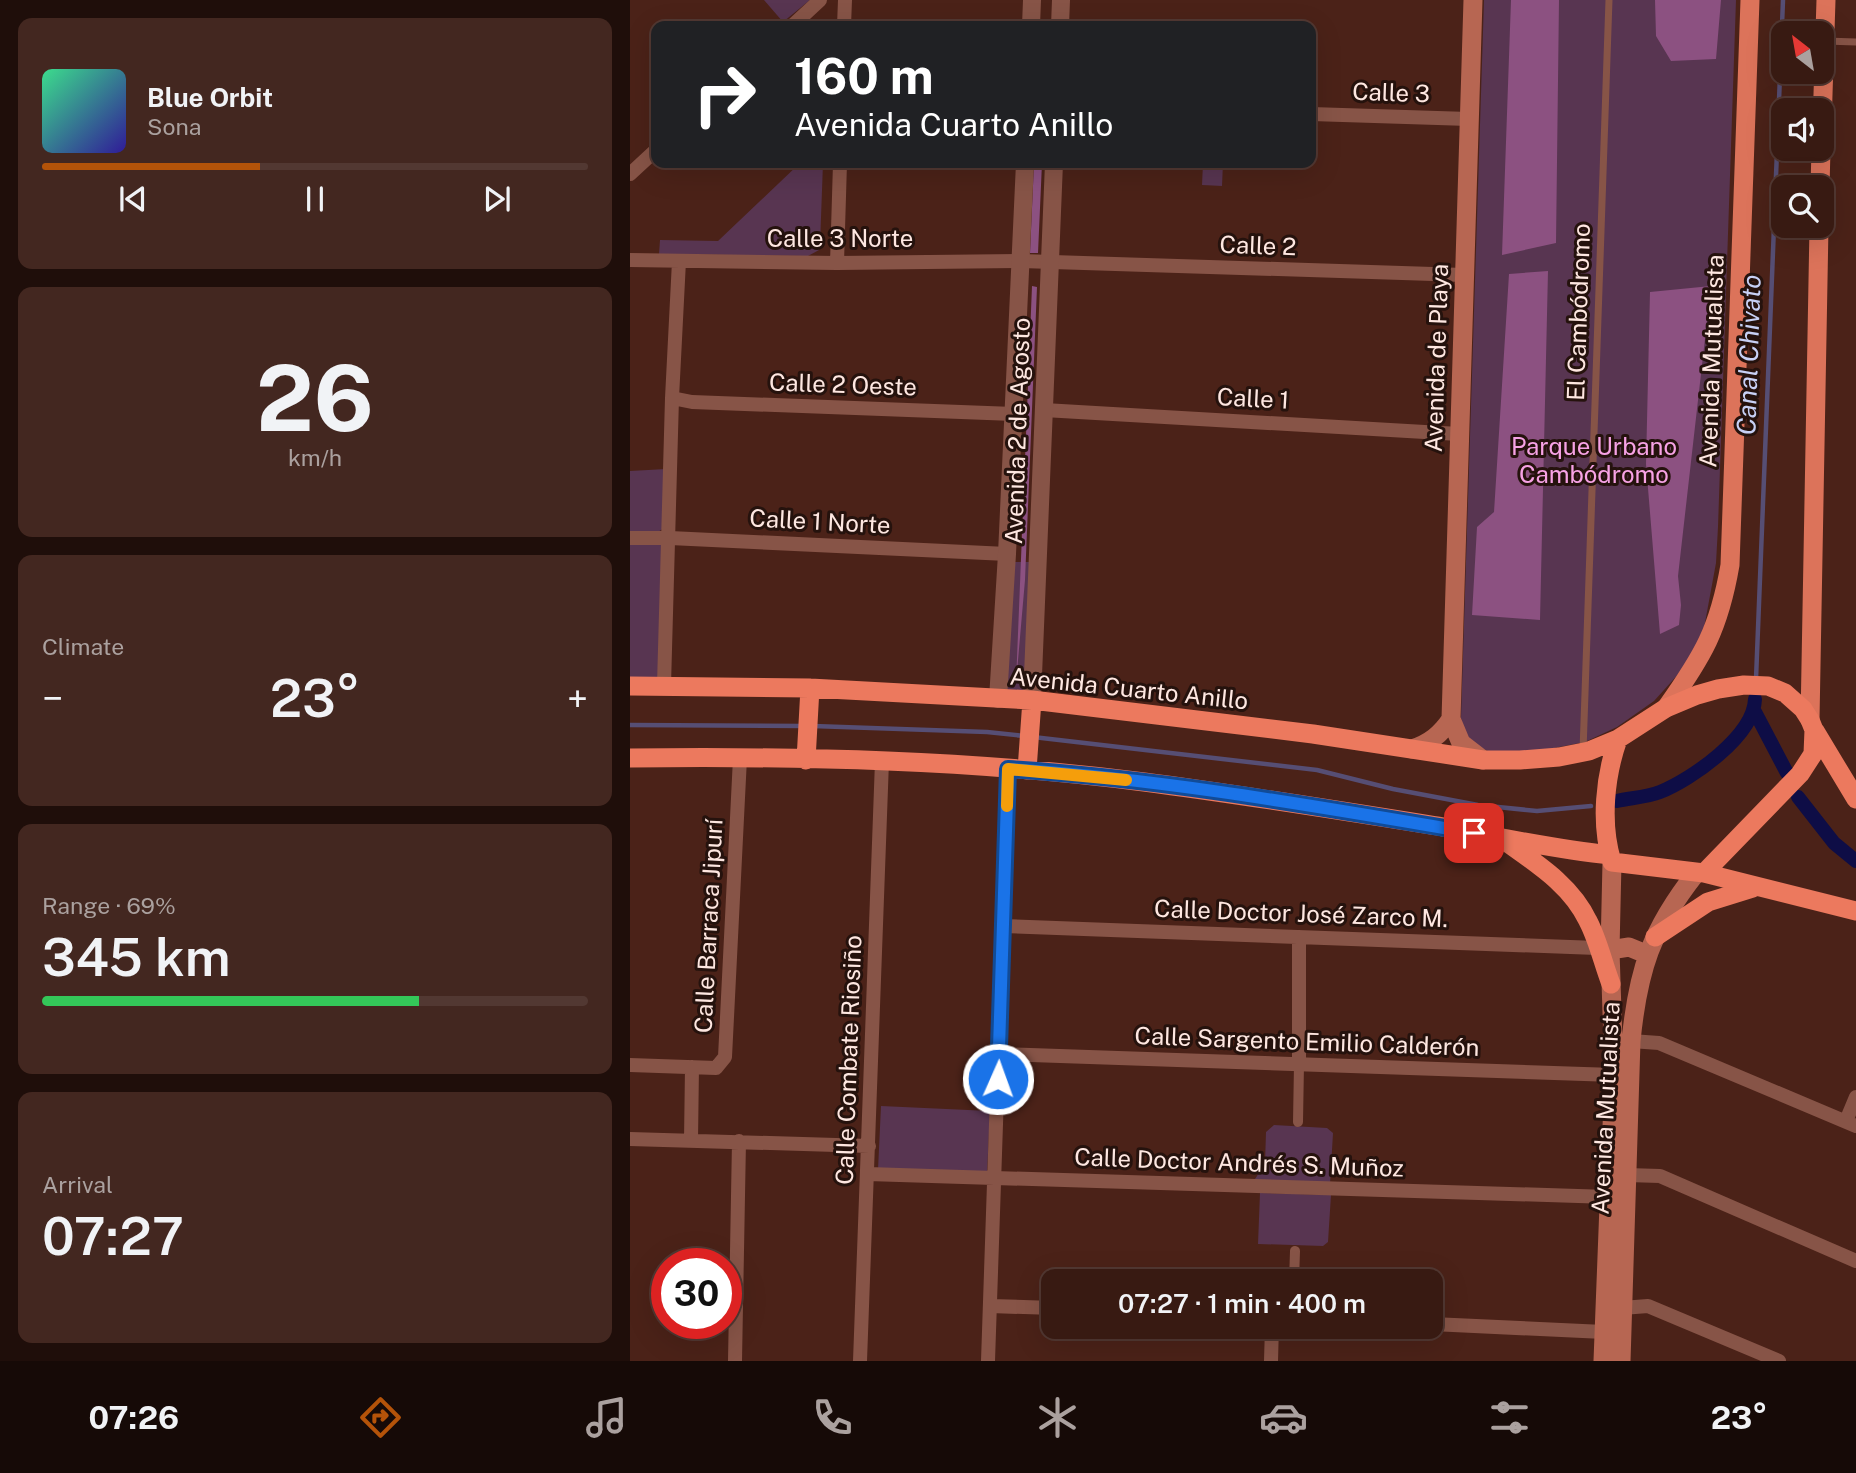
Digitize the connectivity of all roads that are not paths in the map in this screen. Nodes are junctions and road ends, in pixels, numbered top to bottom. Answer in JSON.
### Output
{"nodes":[{"id":1,"x":820,"y":0,"type":"edge"},
{"id":2,"x":845,"y":0,"type":"edge"},
{"id":3,"x":1032,"y":0,"type":"edge"},
{"id":4,"x":1061,"y":0,"type":"edge"},
{"id":5,"x":1474,"y":0,"type":"edge"},
{"id":6,"x":1609,"y":0,"type":"edge"},
{"id":7,"x":1750,"y":0,"type":"edge"},
{"id":8,"x":1826,"y":0,"type":"edge"},
{"id":9,"x":797,"y":21,"type":"edge"},
{"id":10,"x":844,"y":21,"type":"edge"},
{"id":11,"x":1031,"y":21,"type":"edge"},
{"id":12,"x":1060,"y":21,"type":"edge"},
{"id":13,"x":1825,"y":21,"type":"edge"},
{"id":14,"x":1834,"y":41,"type":"edge"},
{"id":15,"x":1856,"y":42,"type":"edge"},
{"id":16,"x":1316,"y":114,"type":"edge"},
{"id":17,"x":1469,"y":119,"type":"junction"},
{"id":18,"x":651,"y":155,"type":"edge"},
{"id":19,"x":840,"y":168,"type":"edge"},
{"id":20,"x":1025,"y":168,"type":"edge"},
{"id":21,"x":1054,"y":168,"type":"edge"},
{"id":22,"x":630,"y":174,"type":"edge"},
{"id":23,"x":1819,"y":238,"type":"edge"},
{"id":24,"x":630,"y":260,"type":"edge"},
{"id":25,"x":679,"y":261,"type":"junction"},
{"id":26,"x":1021,"y":261,"type":"junction"},
{"id":27,"x":837,"y":263,"type":"junction"},
{"id":28,"x":1050,"y":263,"type":"junction"},
{"id":29,"x":1464,"y":275,"type":"junction"},
{"id":30,"x":672,"y":398,"type":"junction"},
{"id":31,"x":1044,"y":410,"type":"junction"},
{"id":32,"x":1013,"y":414,"type":"junction"},
{"id":33,"x":1458,"y":434,"type":"junction"},
{"id":34,"x":630,"y":538,"type":"edge"},
{"id":35,"x":670,"y":538,"type":"junction"},
{"id":36,"x":1007,"y":554,"type":"junction"},
{"id":37,"x":664,"y":685,"type":"junction"},
{"id":38,"x":630,"y":686,"type":"edge"},
{"id":39,"x":810,"y":695,"type":"junction"},
{"id":40,"x":998,"y":699,"type":"junction"},
{"id":41,"x":1031,"y":708,"type":"junction"},
{"id":42,"x":1666,"y":708,"type":"junction"},
{"id":43,"x":1451,"y":719,"type":"junction"},
{"id":44,"x":1812,"y":725,"type":"junction"},
{"id":45,"x":1618,"y":739,"type":"junction"},
{"id":46,"x":1412,"y":749,"type":"junction"},
{"id":47,"x":1583,"y":752,"type":"junction"},
{"id":48,"x":807,"y":754,"type":"junction"},
{"id":49,"x":630,"y":758,"type":"edge"},
{"id":50,"x":740,"y":758,"type":"junction"},
{"id":51,"x":1483,"y":760,"type":"junction"},
{"id":52,"x":883,"y":761,"type":"junction"},
{"id":53,"x":1021,"y":765,"type":"junction"},
{"id":54,"x":1856,"y":799,"type":"edge"},
{"id":55,"x":1499,"y":837,"type":"junction"},
{"id":56,"x":1611,"y":858,"type":"junction"},
{"id":57,"x":1700,"y":873,"type":"junction"},
{"id":58,"x":1757,"y":887,"type":"junction"},
{"id":59,"x":1856,"y":911,"type":"edge"},
{"id":60,"x":1003,"y":926,"type":"junction"},
{"id":61,"x":1299,"y":937,"type":"junction"},
{"id":62,"x":1651,"y":946,"type":"junction"},
{"id":63,"x":1604,"y":949,"type":"junction"},
{"id":64,"x":1611,"y":984,"type":"joint"},
{"id":65,"x":1631,"y":1041,"type":"junction"},
{"id":66,"x":998,"y":1054,"type":"junction"},
{"id":67,"x":1299,"y":1064,"type":"junction"},
{"id":68,"x":630,"y":1065,"type":"edge"},
{"id":69,"x":692,"y":1068,"type":"junction"},
{"id":70,"x":1614,"y":1075,"type":"junction"},
{"id":71,"x":1856,"y":1097,"type":"edge"},
{"id":72,"x":1298,"y":1122,"type":"dead end"},
{"id":73,"x":1851,"y":1123,"type":"edge"},
{"id":74,"x":630,"y":1139,"type":"edge"},
{"id":75,"x":691,"y":1140,"type":"junction"},
{"id":76,"x":738,"y":1141,"type":"junction"},
{"id":77,"x":869,"y":1146,"type":"junction"},
{"id":78,"x":868,"y":1174,"type":"junction"},
{"id":79,"x":1627,"y":1175,"type":"junction"},
{"id":80,"x":994,"y":1178,"type":"junction"},
{"id":81,"x":1609,"y":1197,"type":"junction"},
{"id":82,"x":1295,"y":1251,"type":"dead end"},
{"id":83,"x":1856,"y":1261,"type":"edge"},
{"id":84,"x":1294,"y":1269,"type":"edge"},
{"id":85,"x":990,"y":1306,"type":"junction"},
{"id":86,"x":1622,"y":1307,"type":"junction"},
{"id":87,"x":1041,"y":1308,"type":"edge"},
{"id":88,"x":1443,"y":1325,"type":"edge"},
{"id":89,"x":1604,"y":1332,"type":"junction"},
{"id":90,"x":1272,"y":1339,"type":"edge"},
{"id":91,"x":735,"y":1361,"type":"edge"},
{"id":92,"x":860,"y":1361,"type":"edge"},
{"id":93,"x":988,"y":1361,"type":"edge"},
{"id":94,"x":1271,"y":1361,"type":"edge"},
{"id":95,"x":1603,"y":1361,"type":"edge"},
{"id":96,"x":1621,"y":1361,"type":"edge"},
{"id":97,"x":1779,"y":1361,"type":"edge"}],
"edges":[{"from":1,"to":9,"type":"street"},
{"from":2,"to":10,"type":"street"},
{"from":3,"to":11,"type":"street"},
{"from":4,"to":12,"type":"street"},
{"from":5,"to":17,"type":"main road","name":"Avenida de Playa"},
{"from":6,"to":47,"type":"lane","name":"El Cambódromo"},
{"from":7,"to":42,"type":"main road","name":"Avenida Mutualista"},
{"from":8,"to":13,"type":"main road"},
{"from":14,"to":15,"type":"lane"},
{"from":16,"to":17,"type":"street","name":"Calle 3"},
{"from":17,"to":29,"type":"main road","name":"Avenida de Playa"},
{"from":18,"to":22,"type":"street"},
{"from":19,"to":27,"type":"street"},
{"from":20,"to":26,"type":"street","name":"Avenida 2 de Agosto"},
{"from":21,"to":28,"type":"street","name":"Avenida 2 de Agosto"},
{"from":23,"to":44,"type":"main road"},
{"from":24,"to":25,"type":"street","name":"Calle 3 Norte"},
{"from":25,"to":27,"type":"street","name":"Calle 3 Norte"},
{"from":25,"to":30,"type":"street"},
{"from":26,"to":27,"type":"street","name":"Calle 3 Norte"},
{"from":26,"to":28,"type":"street","name":"Calle 3 Norte"},
{"from":26,"to":32,"type":"street","name":"Avenida 2 de Agosto"},
{"from":28,"to":29,"type":"street","name":"Calle 2"},
{"from":28,"to":31,"type":"street","name":"Avenida 2 de Agosto"},
{"from":29,"to":33,"type":"main road","name":"Avenida de Playa"},
{"from":30,"to":32,"type":"street","name":"Calle 2 Oeste"},
{"from":30,"to":35,"type":"street"},
{"from":31,"to":33,"type":"street","name":"Calle 1"},
{"from":31,"to":41,"type":"street","name":"Avenida 2 de Agosto"},
{"from":32,"to":36,"type":"street","name":"Avenida 2 de Agosto"},
{"from":33,"to":43,"type":"main road","name":"Avenida de Playa"},
{"from":34,"to":35,"type":"street","name":"Calle 1 Norte"},
{"from":35,"to":36,"type":"street","name":"Calle 1 Norte"},
{"from":35,"to":37,"type":"street"},
{"from":36,"to":40,"type":"street","name":"Avenida 2 de Agosto"},
{"from":37,"to":38,"type":"highway","name":"Avenida Cuarto Anillo"},
{"from":37,"to":39,"type":"highway","name":"Avenida Cuarto Anillo"},
{"from":39,"to":40,"type":"highway","name":"Avenida Cuarto Anillo"},
{"from":39,"to":48,"type":"highway"},
{"from":40,"to":41,"type":"highway","name":"Avenida Cuarto Anillo"},
{"from":41,"to":46,"type":"highway","name":"Avenida Cuarto Anillo"},
{"from":41,"to":53,"type":"highway"},
{"from":42,"to":44,"type":"highway"},
{"from":42,"to":45,"type":"highway"},
{"from":43,"to":46,"type":"main road"},
{"from":43,"to":51,"type":"main road"},
{"from":44,"to":54,"type":"highway"},
{"from":44,"to":57,"type":"highway"},
{"from":45,"to":47,"type":"highway","name":"Avenida Cuarto Anillo"},
{"from":45,"to":56,"type":"highway"},
{"from":46,"to":51,"type":"highway","name":"Avenida Cuarto Anillo"},
{"from":47,"to":51,"type":"highway","name":"Avenida Cuarto Anillo"},
{"from":48,"to":50,"type":"highway"},
{"from":48,"to":52,"type":"highway"},
{"from":49,"to":50,"type":"highway"},
{"from":50,"to":69,"type":"street","name":"Calle Barraca Jipurí"},
{"from":52,"to":53,"type":"highway"},
{"from":52,"to":77,"type":"street","name":"Calle Combate Riosiño"},
{"from":53,"to":55,"type":"highway"},
{"from":53,"to":60,"type":"street"},
{"from":55,"to":56,"type":"highway"},
{"from":55,"to":63,"type":"highway"},
{"from":56,"to":57,"type":"highway"},
{"from":56,"to":63,"type":"main road"},
{"from":57,"to":58,"type":"highway"},
{"from":57,"to":62,"type":"main road","name":"Avenida Mutualista"},
{"from":58,"to":59,"type":"highway"},
{"from":58,"to":62,"type":"highway"},
{"from":60,"to":61,"type":"street","name":"Calle Doctor José Zarco M."},
{"from":60,"to":66,"type":"street"},
{"from":61,"to":63,"type":"street","name":"Calle Doctor José Zarco M."},
{"from":61,"to":67,"type":"street"},
{"from":62,"to":63,"type":"main road"},
{"from":62,"to":65,"type":"main road","name":"Avenida Mutualista"},
{"from":63,"to":64,"type":"highway"},
{"from":64,"to":70,"type":"main road","name":"Avenida Mutualista"},
{"from":65,"to":73,"type":"street"},
{"from":65,"to":79,"type":"main road","name":"Avenida Mutualista"},
{"from":66,"to":67,"type":"street","name":"Calle Sargento Emilio Calderón"},
{"from":66,"to":80,"type":"street"},
{"from":67,"to":70,"type":"street","name":"Calle Sargento Emilio Calderón"},
{"from":67,"to":72,"type":"street"},
{"from":68,"to":69,"type":"street","name":"Calle Barraca Jipurí"},
{"from":69,"to":75,"type":"street"},
{"from":70,"to":81,"type":"main road","name":"Avenida Mutualista"},
{"from":71,"to":73,"type":"street"},
{"from":74,"to":75,"type":"street"},
{"from":75,"to":76,"type":"street"},
{"from":76,"to":77,"type":"street"},
{"from":76,"to":91,"type":"street"},
{"from":77,"to":78,"type":"street","name":"Calle Combate Riosiño"},
{"from":78,"to":80,"type":"street","name":"Calle Doctor Andrés S. Muñoz"},
{"from":78,"to":92,"type":"street","name":"Calle Combate Riosiño"},
{"from":79,"to":83,"type":"street"},
{"from":79,"to":86,"type":"main road","name":"Avenida Mutualista"},
{"from":80,"to":81,"type":"street","name":"Calle Doctor Andrés S. Muñoz"},
{"from":80,"to":85,"type":"street"},
{"from":81,"to":89,"type":"main road","name":"Avenida Mutualista"},
{"from":82,"to":84,"type":"street"},
{"from":85,"to":87,"type":"street"},
{"from":85,"to":93,"type":"street"},
{"from":86,"to":96,"type":"main road","name":"Avenida Mutualista"},
{"from":86,"to":97,"type":"street"},
{"from":88,"to":89,"type":"street"},
{"from":89,"to":95,"type":"main road","name":"Avenida Mutualista"},
{"from":90,"to":94,"type":"street"}]}
